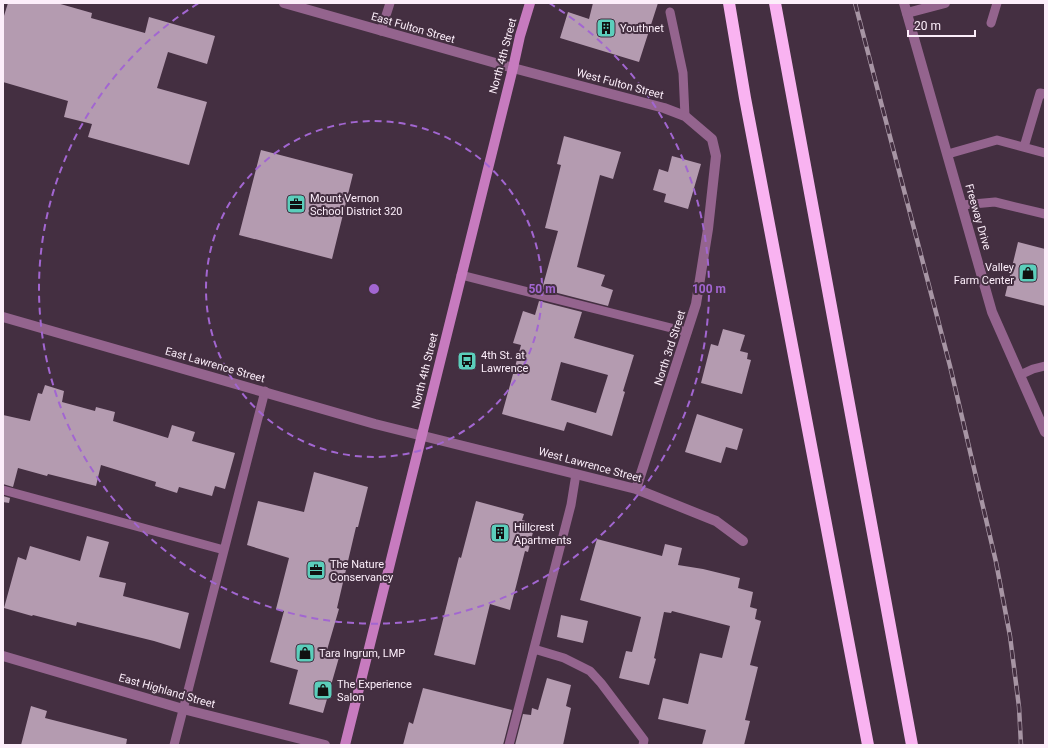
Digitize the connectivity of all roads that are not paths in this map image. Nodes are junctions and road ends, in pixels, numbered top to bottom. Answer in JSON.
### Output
{"nodes":[{"id":1,"x":284,"y":3,"type":"edge"},
{"id":2,"x":390,"y":3,"type":"edge"},
{"id":3,"x":530,"y":3,"type":"edge"},
{"id":4,"x":728,"y":3,"type":"edge"},
{"id":5,"x":775,"y":3,"type":"edge"},
{"id":6,"x":945,"y":3,"type":"edge"},
{"id":7,"x":997,"y":3,"type":"edge"},
{"id":8,"x":906,"y":8,"type":"edge"},
{"id":9,"x":670,"y":12,"type":"dead end"},
{"id":10,"x":991,"y":23,"type":"dead end"},
{"id":11,"x":381,"y":31,"type":"junction"},
{"id":12,"x":513,"y":68,"type":"junction"},
{"id":13,"x":1045,"y":94,"type":"edge"},
{"id":14,"x":685,"y":116,"type":"junction"},
{"id":15,"x":712,"y":139,"type":"joint"},
{"id":16,"x":1024,"y":147,"type":"junction"},
{"id":17,"x":1045,"y":153,"type":"edge"},
{"id":18,"x":948,"y":154,"type":"junction"},
{"id":19,"x":962,"y":205,"type":"junction"},
{"id":20,"x":1045,"y":214,"type":"edge"},
{"id":21,"x":461,"y":275,"type":"junction"},
{"id":22,"x":3,"y":316,"type":"edge"},
{"id":23,"x":687,"y":332,"type":"junction"},
{"id":24,"x":1045,"y":366,"type":"edge"},
{"id":25,"x":1020,"y":375,"type":"junction"},
{"id":26,"x":265,"y":391,"type":"junction"},
{"id":27,"x":1045,"y":432,"type":"edge"},
{"id":28,"x":421,"y":435,"type":"junction"},
{"id":29,"x":576,"y":474,"type":"junction"},
{"id":30,"x":636,"y":489,"type":"junction"},
{"id":31,"x":3,"y":490,"type":"edge"},
{"id":32,"x":743,"y":541,"type":"dead end"},
{"id":33,"x":224,"y":550,"type":"junction"},
{"id":34,"x":534,"y":649,"type":"junction"},
{"id":35,"x":3,"y":656,"type":"edge"},
{"id":36,"x":184,"y":709,"type":"junction"},
{"id":37,"x":174,"y":745,"type":"edge"},
{"id":38,"x":325,"y":745,"type":"edge"},
{"id":39,"x":345,"y":745,"type":"edge"},
{"id":40,"x":509,"y":745,"type":"edge"},
{"id":41,"x":643,"y":745,"type":"edge"},
{"id":42,"x":868,"y":745,"type":"edge"},
{"id":43,"x":912,"y":745,"type":"edge"}],
"edges":[{"from":1,"to":11,"type":"street","name":"East Fulton Street"},
{"from":2,"to":11,"type":"lane"},
{"from":3,"to":12,"type":"main road","name":"North 4th Street"},
{"from":4,"to":42,"type":"highway"},
{"from":5,"to":43,"type":"highway"},
{"from":6,"to":8,"type":"street"},
{"from":7,"to":10,"type":"lane"},
{"from":8,"to":18,"type":"street","name":"Freeway Drive"},
{"from":9,"to":14,"type":"lane"},
{"from":11,"to":12,"type":"street","name":"East Fulton Street"},
{"from":12,"to":14,"type":"street","name":"West Fulton Street"},
{"from":12,"to":21,"type":"main road","name":"North 4th Street"},
{"from":13,"to":16,"type":"lane"},
{"from":14,"to":15,"type":"street","name":"West Fulton Street"},
{"from":15,"to":23,"type":"street","name":"North 3rd Street"},
{"from":16,"to":17,"type":"lane"},
{"from":16,"to":18,"type":"lane"},
{"from":18,"to":19,"type":"street","name":"Freeway Drive"},
{"from":19,"to":20,"type":"lane"},
{"from":19,"to":25,"type":"street","name":"Freeway Drive"},
{"from":21,"to":23,"type":"lane"},
{"from":21,"to":28,"type":"main road","name":"North 4th Street"},
{"from":22,"to":26,"type":"street","name":"East Lawrence Street"},
{"from":23,"to":30,"type":"street","name":"North 3rd Street"},
{"from":24,"to":25,"type":"lane"},
{"from":25,"to":27,"type":"street","name":"Freeway Drive"},
{"from":26,"to":28,"type":"street","name":"East Lawrence Street"},
{"from":26,"to":33,"type":"lane"},
{"from":28,"to":29,"type":"street","name":"West Lawrence Street"},
{"from":28,"to":39,"type":"main road","name":"North 4th Street"},
{"from":29,"to":30,"type":"street","name":"West Lawrence Street"},
{"from":29,"to":34,"type":"lane"},
{"from":30,"to":32,"type":"street","name":"West Lawrence Street"},
{"from":31,"to":33,"type":"lane"},
{"from":33,"to":36,"type":"lane"},
{"from":34,"to":40,"type":"lane"},
{"from":34,"to":41,"type":"lane"},
{"from":35,"to":36,"type":"street","name":"East Highland Street"},
{"from":36,"to":37,"type":"lane"},
{"from":36,"to":38,"type":"street","name":"East Highland Street"}]}
